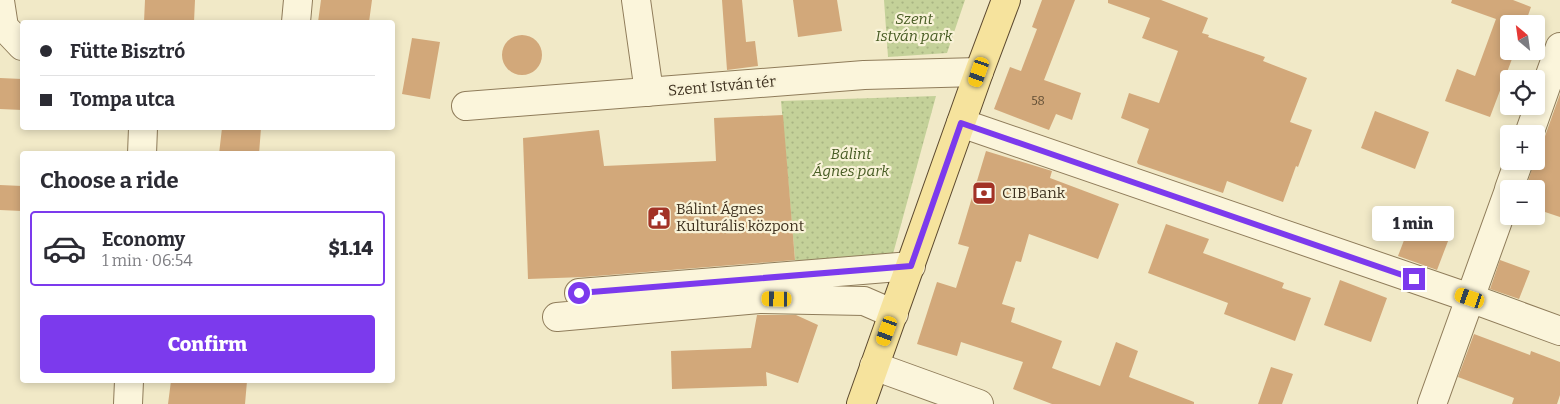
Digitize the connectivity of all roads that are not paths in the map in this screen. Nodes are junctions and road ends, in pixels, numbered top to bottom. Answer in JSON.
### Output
{"nodes":[{"id":1,"x":298,"y":0,"type":"edge"},
{"id":2,"x":636,"y":0,"type":"edge"},
{"id":3,"x":1006,"y":0,"type":"edge"},
{"id":4,"x":0,"y":1,"type":"edge"},
{"id":5,"x":296,"y":20,"type":"edge"},
{"id":6,"x":20,"y":44,"type":"edge"},
{"id":7,"x":1560,"y":47,"type":"edge"},
{"id":8,"x":979,"y":72,"type":"junction"},
{"id":9,"x":649,"y":92,"type":"junction"},
{"id":10,"x":466,"y":106,"type":"dead end"},
{"id":11,"x":961,"y":123,"type":"junction"},
{"id":12,"x":1532,"y":125,"type":"edge"},
{"id":13,"x":143,"y":130,"type":"edge"},
{"id":14,"x":142,"y":151,"type":"edge"},
{"id":15,"x":1500,"y":215,"type":"edge"},
{"id":16,"x":911,"y":266,"type":"junction"},
{"id":17,"x":579,"y":293,"type":"dead end"},
{"id":18,"x":1470,"y":298,"type":"junction"},
{"id":19,"x":894,"y":314,"type":"junction"},
{"id":20,"x":556,"y":317,"type":"dead end"},
{"id":21,"x":1560,"y":330,"type":"edge"},
{"id":22,"x":874,"y":366,"type":"junction"},
{"id":23,"x":129,"y":383,"type":"edge"},
{"id":24,"x":128,"y":404,"type":"edge"},
{"id":25,"x":861,"y":404,"type":"edge"},
{"id":26,"x":979,"y":404,"type":"edge"},
{"id":27,"x":1432,"y":404,"type":"edge"}],
"edges":[{"from":1,"to":5,"type":"street"},
{"from":2,"to":9,"type":"street"},
{"from":3,"to":8,"type":"main road"},
{"from":4,"to":6,"type":"street"},
{"from":7,"to":12,"type":"street"},
{"from":8,"to":9,"type":"street","name":"Szent István tér"},
{"from":8,"to":11,"type":"main road"},
{"from":9,"to":10,"type":"street","name":"Szent István tér"},
{"from":11,"to":16,"type":"main road"},
{"from":11,"to":18,"type":"street"},
{"from":13,"to":14,"type":"street"},
{"from":15,"to":18,"type":"street"},
{"from":16,"to":17,"type":"street"},
{"from":16,"to":19,"type":"main road"},
{"from":18,"to":21,"type":"street"},
{"from":18,"to":27,"type":"street"},
{"from":19,"to":20,"type":"street"},
{"from":19,"to":22,"type":"main road"},
{"from":22,"to":25,"type":"main road"},
{"from":22,"to":26,"type":"street"},
{"from":23,"to":24,"type":"street"}]}
